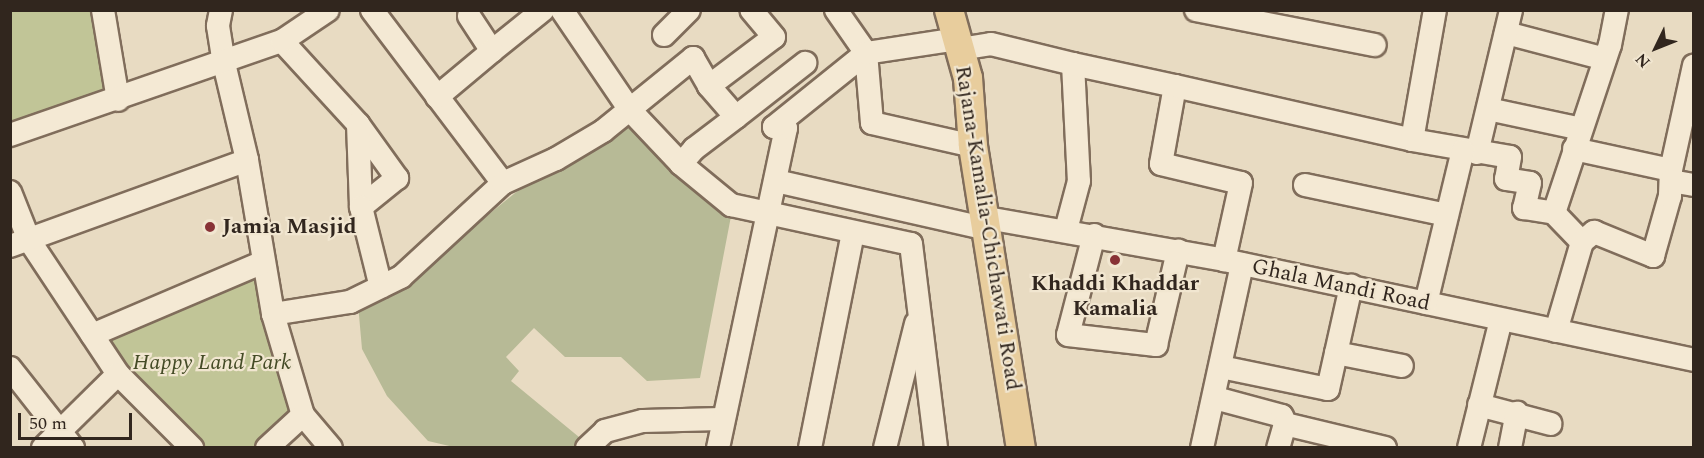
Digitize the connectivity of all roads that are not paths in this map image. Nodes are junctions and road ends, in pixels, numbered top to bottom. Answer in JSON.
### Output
{"nodes":[{"id":1,"x":103,"y":10,"type":"edge"},
{"id":2,"x":328,"y":10,"type":"edge"},
{"id":3,"x":372,"y":10,"type":"edge"},
{"id":4,"x":543,"y":10,"type":"edge"},
{"id":5,"x":562,"y":10,"type":"edge"},
{"id":6,"x":689,"y":10,"type":"edge"},
{"id":7,"x":751,"y":10,"type":"edge"},
{"id":8,"x":836,"y":10,"type":"edge"},
{"id":9,"x":949,"y":10,"type":"edge"},
{"id":10,"x":1196,"y":10,"type":"edge"},
{"id":11,"x":1436,"y":10,"type":"edge"},
{"id":12,"x":1511,"y":10,"type":"edge"},
{"id":13,"x":1617,"y":10,"type":"edge"},
{"id":14,"x":470,"y":12,"type":"edge"},
{"id":15,"x":218,"y":16,"type":"edge"},
{"id":16,"x":1506,"y":33,"type":"junction"},
{"id":17,"x":664,"y":35,"type":"dead end"},
{"id":18,"x":282,"y":41,"type":"junction"},
{"id":19,"x":959,"y":44,"type":"junction"},
{"id":20,"x":1375,"y":45,"type":"dead end"},
{"id":21,"x":492,"y":51,"type":"junction"},
{"id":22,"x":866,"y":53,"type":"junction"},
{"id":23,"x":1605,"y":58,"type":"junction"},
{"id":24,"x":223,"y":59,"type":"junction"},
{"id":25,"x":805,"y":63,"type":"dead end"},
{"id":26,"x":1073,"y":64,"type":"junction"},
{"id":27,"x":1694,"y":65,"type":"edge"},
{"id":28,"x":709,"y":86,"type":"junction"},
{"id":29,"x":1175,"y":86,"type":"junction"},
{"id":30,"x":437,"y":96,"type":"junction"},
{"id":31,"x":118,"y":100,"type":"junction"},
{"id":32,"x":1690,"y":103,"type":"edge"},
{"id":33,"x":1488,"y":108,"type":"junction"},
{"id":34,"x":630,"y":110,"type":"junction"},
{"id":35,"x":736,"y":117,"type":"junction"},
{"id":36,"x":357,"y":124,"type":"junction"},
{"id":37,"x":10,"y":135,"type":"edge"},
{"id":38,"x":1577,"y":139,"type":"junction"},
{"id":39,"x":1413,"y":140,"type":"junction"},
{"id":40,"x":973,"y":146,"type":"junction"},
{"id":41,"x":1470,"y":151,"type":"junction"},
{"id":42,"x":247,"y":160,"type":"junction"},
{"id":43,"x":681,"y":164,"type":"junction"},
{"id":44,"x":1671,"y":176,"type":"junction"},
{"id":45,"x":776,"y":181,"type":"junction"},
{"id":46,"x":503,"y":183,"type":"junction"},
{"id":47,"x":1305,"y":185,"type":"dead end"},
{"id":48,"x":1694,"y":185,"type":"edge"},
{"id":49,"x":10,"y":192,"type":"edge"},
{"id":50,"x":361,"y":207,"type":"junction"},
{"id":51,"x":1554,"y":213,"type":"junction"},
{"id":52,"x":1447,"y":215,"type":"junction"},
{"id":53,"x":769,"y":216,"type":"junction"},
{"id":54,"x":987,"y":223,"type":"junction"},
{"id":55,"x":1066,"y":231,"type":"junction"},
{"id":56,"x":853,"y":233,"type":"junction"},
{"id":57,"x":1094,"y":235,"type":"junction"},
{"id":58,"x":1582,"y":242,"type":"junction"},
{"id":59,"x":20,"y":243,"type":"edge"},
{"id":60,"x":1178,"y":251,"type":"junction"},
{"id":61,"x":263,"y":262,"type":"junction"},
{"id":62,"x":1233,"y":262,"type":"junction"},
{"id":63,"x":1351,"y":286,"type":"junction"},
{"id":64,"x":381,"y":287,"type":"junction"},
{"id":65,"x":1426,"y":303,"type":"junction"},
{"id":66,"x":919,"y":310,"type":"junction"},
{"id":67,"x":273,"y":314,"type":"junction"},
{"id":68,"x":1501,"y":320,"type":"junction"},
{"id":69,"x":1556,"y":331,"type":"junction"},
{"id":70,"x":93,"y":335,"type":"junction"},
{"id":71,"x":1336,"y":353,"type":"junction"},
{"id":72,"x":1694,"y":360,"type":"edge"},
{"id":73,"x":1402,"y":366,"type":"dead end"},
{"id":74,"x":1221,"y":367,"type":"junction"},
{"id":75,"x":10,"y":368,"type":"edge"},
{"id":76,"x":118,"y":374,"type":"junction"},
{"id":77,"x":1215,"y":398,"type":"junction"},
{"id":78,"x":1479,"y":405,"type":"junction"},
{"id":79,"x":1517,"y":413,"type":"junction"},
{"id":80,"x":303,"y":414,"type":"junction"},
{"id":81,"x":722,"y":419,"type":"junction"},
{"id":82,"x":1285,"y":424,"type":"junction"},
{"id":83,"x":1551,"y":424,"type":"dead end"},
{"id":84,"x":58,"y":442,"type":"edge"},
{"id":85,"x":192,"y":447,"type":"edge"},
{"id":86,"x":267,"y":447,"type":"edge"},
{"id":87,"x":331,"y":447,"type":"edge"},
{"id":88,"x":587,"y":447,"type":"edge"},
{"id":89,"x":718,"y":447,"type":"edge"},
{"id":90,"x":810,"y":447,"type":"edge"},
{"id":91,"x":885,"y":447,"type":"edge"},
{"id":92,"x":936,"y":447,"type":"edge"},
{"id":93,"x":1021,"y":447,"type":"edge"},
{"id":94,"x":1202,"y":447,"type":"edge"},
{"id":95,"x":1278,"y":447,"type":"edge"},
{"id":96,"x":1385,"y":447,"type":"edge"},
{"id":97,"x":1468,"y":447,"type":"edge"},
{"id":98,"x":1510,"y":447,"type":"edge"}],
"edges":[{"from":1,"to":31,"type":"street"},
{"from":2,"to":18,"type":"street"},
{"from":3,"to":30,"type":"street"},
{"from":4,"to":21,"type":"street"},
{"from":5,"to":34,"type":"street"},
{"from":6,"to":17,"type":"street"},
{"from":7,"to":28,"type":"street"},
{"from":8,"to":22,"type":"street"},
{"from":9,"to":19,"type":"main road","name":"Rajana-Kamalia-Chichawati Road"},
{"from":10,"to":20,"type":"street"},
{"from":11,"to":39,"type":"street"},
{"from":12,"to":16,"type":"street"},
{"from":13,"to":23,"type":"street"},
{"from":14,"to":21,"type":"street"},
{"from":15,"to":24,"type":"street"},
{"from":16,"to":23,"type":"street"},
{"from":16,"to":33,"type":"street"},
{"from":18,"to":24,"type":"street"},
{"from":18,"to":36,"type":"street"},
{"from":19,"to":22,"type":"street"},
{"from":19,"to":26,"type":"street"},
{"from":19,"to":40,"type":"main road","name":"Rajana-Kamalia-Chichawati Road"},
{"from":21,"to":30,"type":"street"},
{"from":22,"to":40,"type":"street"},
{"from":22,"to":45,"type":"street"},
{"from":23,"to":38,"type":"street"},
{"from":24,"to":31,"type":"street"},
{"from":24,"to":42,"type":"street"},
{"from":25,"to":35,"type":"street"},
{"from":26,"to":29,"type":"street"},
{"from":26,"to":55,"type":"street"},
{"from":27,"to":32,"type":"street"},
{"from":28,"to":34,"type":"street"},
{"from":28,"to":35,"type":"street"},
{"from":29,"to":39,"type":"street"},
{"from":29,"to":62,"type":"street"},
{"from":30,"to":46,"type":"street"},
{"from":31,"to":37,"type":"street"},
{"from":32,"to":44,"type":"street"},
{"from":33,"to":38,"type":"street"},
{"from":33,"to":41,"type":"street"},
{"from":34,"to":43,"type":"street"},
{"from":34,"to":46,"type":"street"},
{"from":35,"to":43,"type":"street"},
{"from":36,"to":50,"type":"street"},
{"from":36,"to":50,"type":"street"},
{"from":38,"to":44,"type":"street"},
{"from":38,"to":51,"type":"street"},
{"from":39,"to":41,"type":"street"},
{"from":40,"to":54,"type":"main road","name":"Rajana-Kamalia-Chichawati Road"},
{"from":41,"to":51,"type":"street"},
{"from":41,"to":52,"type":"street"},
{"from":42,"to":59,"type":"street"},
{"from":42,"to":61,"type":"street"},
{"from":43,"to":53,"type":"street"},
{"from":44,"to":48,"type":"street"},
{"from":44,"to":58,"type":"street"},
{"from":45,"to":53,"type":"street"},
{"from":45,"to":54,"type":"street","name":"Ghala Mandi Road"},
{"from":46,"to":64,"type":"street"},
{"from":47,"to":52,"type":"street"},
{"from":49,"to":59,"type":"street"},
{"from":50,"to":64,"type":"street"},
{"from":51,"to":58,"type":"street"},
{"from":52,"to":65,"type":"street"},
{"from":53,"to":56,"type":"street"},
{"from":53,"to":81,"type":"street"},
{"from":54,"to":55,"type":"street","name":"Ghala Mandi Road"},
{"from":54,"to":93,"type":"main road","name":"Rajana-Kamalia-Chichawati Road"},
{"from":55,"to":57,"type":"street","name":"Ghala Mandi Road"},
{"from":56,"to":66,"type":"street"},
{"from":56,"to":90,"type":"street"},
{"from":57,"to":60,"type":"street","name":"Ghala Mandi Road"},
{"from":57,"to":60,"type":"street"},
{"from":58,"to":69,"type":"street"},
{"from":59,"to":70,"type":"street"},
{"from":60,"to":62,"type":"street","name":"Ghala Mandi Road"},
{"from":61,"to":67,"type":"street"},
{"from":61,"to":70,"type":"street"},
{"from":62,"to":63,"type":"street","name":"Ghala Mandi Road"},
{"from":62,"to":74,"type":"street"},
{"from":63,"to":65,"type":"street","name":"Ghala Mandi Road"},
{"from":63,"to":71,"type":"street"},
{"from":64,"to":67,"type":"street"},
{"from":65,"to":68,"type":"street","name":"Ghala Mandi Road"},
{"from":66,"to":91,"type":"street"},
{"from":66,"to":92,"type":"street"},
{"from":67,"to":80,"type":"street"},
{"from":68,"to":69,"type":"street","name":"Ghala Mandi Road"},
{"from":68,"to":78,"type":"street"},
{"from":69,"to":72,"type":"street","name":"Ghala Mandi Road"},
{"from":70,"to":76,"type":"street"},
{"from":71,"to":73,"type":"street"},
{"from":71,"to":74,"type":"street"},
{"from":74,"to":77,"type":"street"},
{"from":75,"to":84,"type":"street"},
{"from":76,"to":84,"type":"street"},
{"from":76,"to":85,"type":"street"},
{"from":77,"to":82,"type":"street"},
{"from":77,"to":94,"type":"street"},
{"from":78,"to":79,"type":"street"},
{"from":78,"to":97,"type":"street"},
{"from":79,"to":83,"type":"street"},
{"from":79,"to":98,"type":"street"},
{"from":80,"to":86,"type":"street"},
{"from":80,"to":87,"type":"street"},
{"from":81,"to":88,"type":"street"},
{"from":81,"to":89,"type":"street"},
{"from":82,"to":95,"type":"street"},
{"from":82,"to":96,"type":"street"}]}
